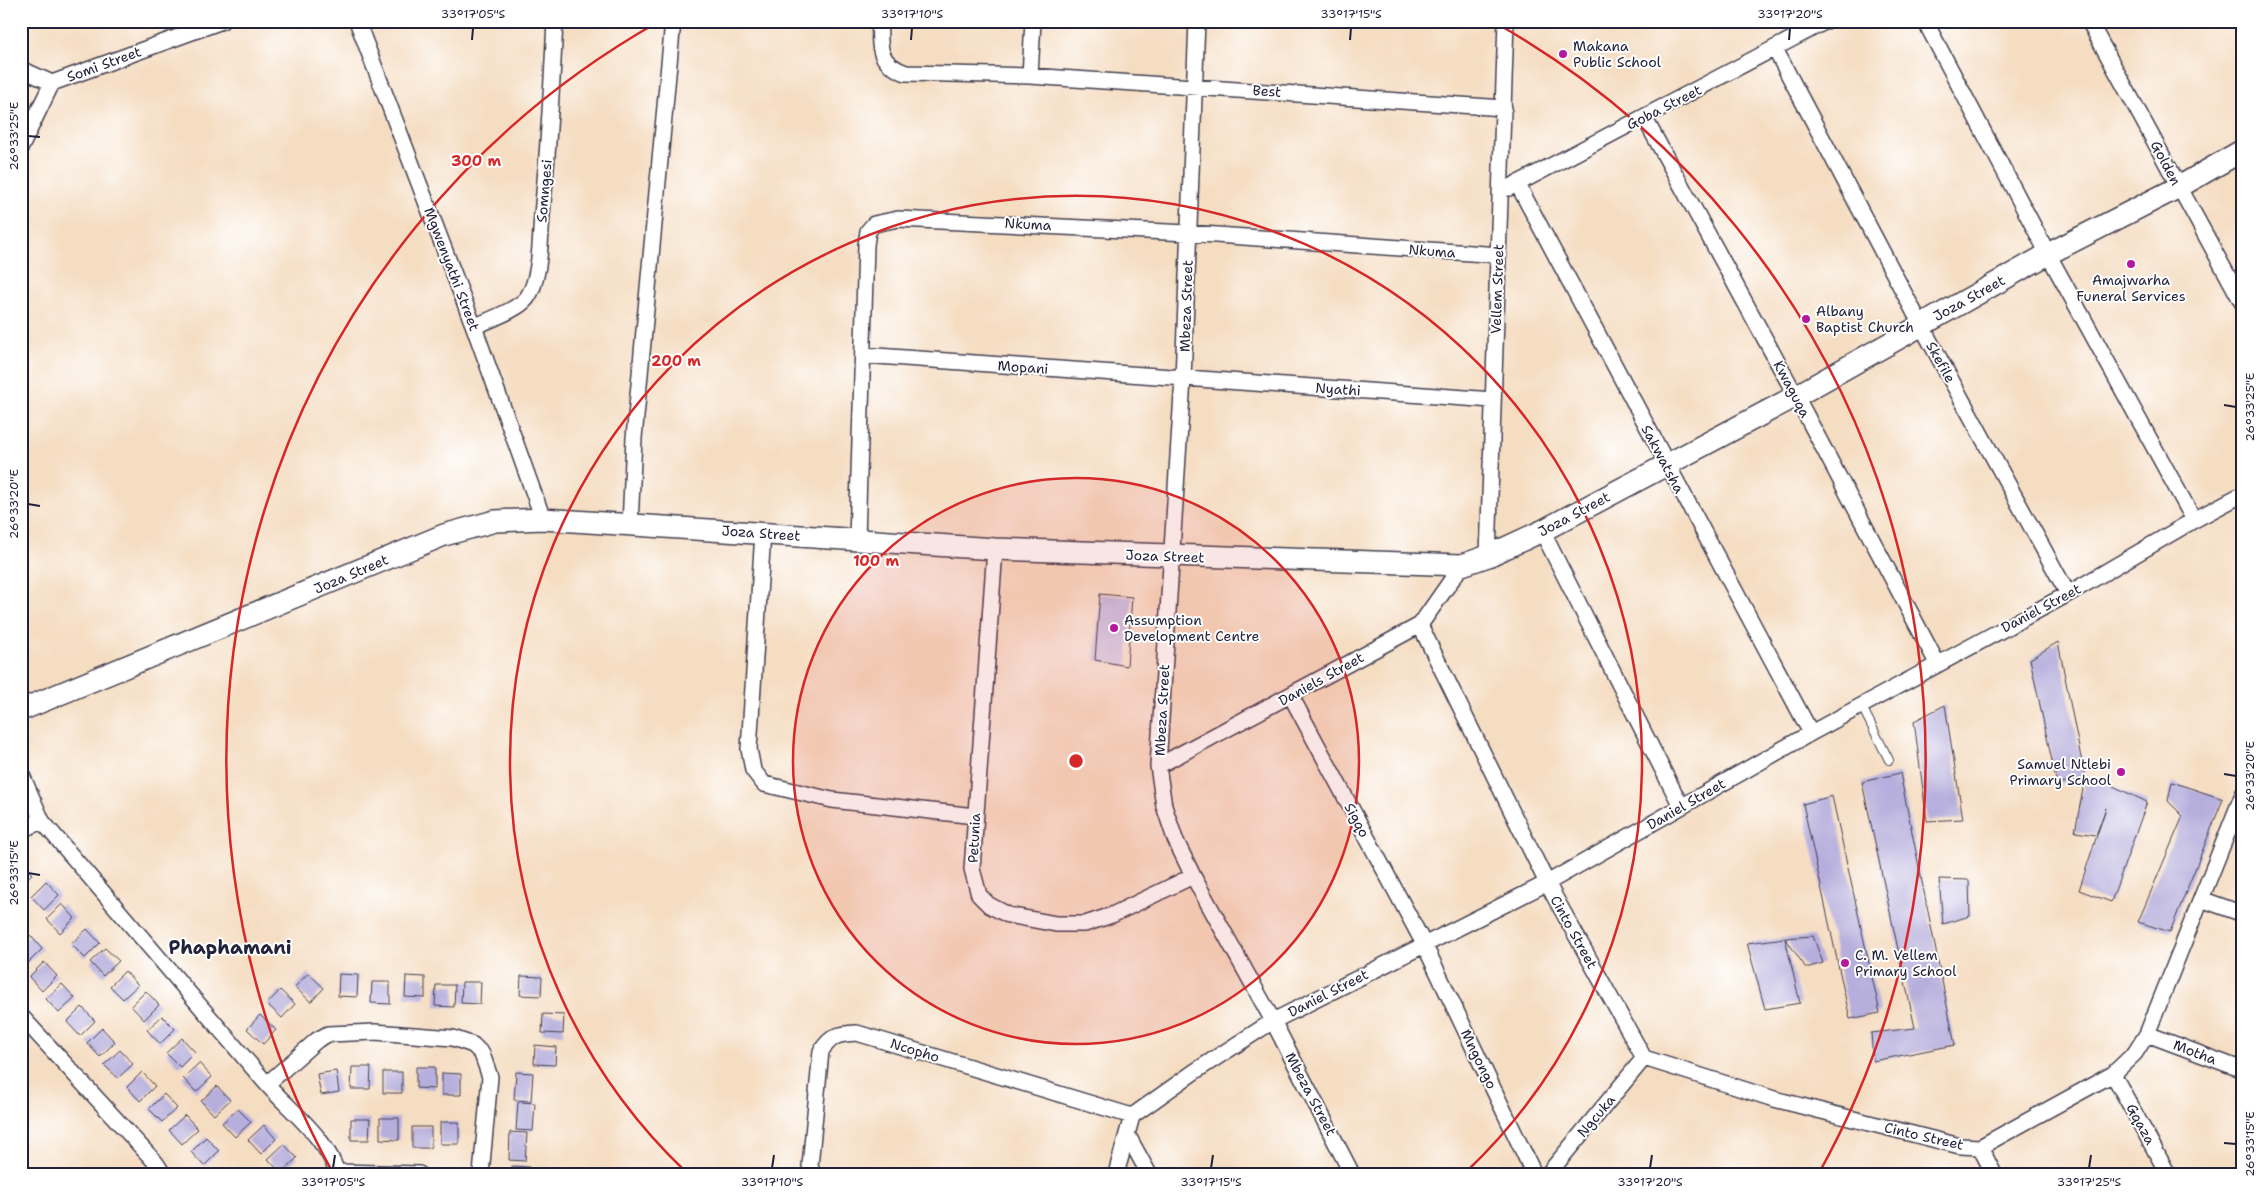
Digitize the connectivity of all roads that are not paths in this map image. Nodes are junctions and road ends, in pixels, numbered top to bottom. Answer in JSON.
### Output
{"nodes":[{"id":1,"x":357,"y":21,"type":"edge"},
{"id":2,"x":555,"y":21,"type":"edge"},
{"id":3,"x":673,"y":21,"type":"edge"},
{"id":4,"x":880,"y":21,"type":"edge"},
{"id":5,"x":1033,"y":21,"type":"edge"},
{"id":6,"x":1197,"y":21,"type":"edge"},
{"id":7,"x":1506,"y":21,"type":"edge"},
{"id":8,"x":1826,"y":21,"type":"edge"},
{"id":9,"x":1925,"y":21,"type":"edge"},
{"id":10,"x":2089,"y":21,"type":"edge"},
{"id":11,"x":218,"y":22,"type":"edge"},
{"id":12,"x":1775,"y":49,"type":"junction"},
{"id":13,"x":21,"y":69,"type":"edge"},
{"id":14,"x":1030,"y":76,"type":"junction"},
{"id":15,"x":52,"y":83,"type":"junction"},
{"id":16,"x":1194,"y":86,"type":"junction"},
{"id":17,"x":1504,"y":108,"type":"junction"},
{"id":18,"x":1644,"y":117,"type":"junction"},
{"id":19,"x":21,"y":146,"type":"edge"},
{"id":20,"x":2243,"y":150,"type":"edge"},
{"id":21,"x":1517,"y":183,"type":"junction"},
{"id":22,"x":2179,"y":187,"type":"junction"},
{"id":23,"x":1501,"y":193,"type":"junction"},
{"id":24,"x":1188,"y":233,"type":"junction"},
{"id":25,"x":2048,"y":254,"type":"junction"},
{"id":26,"x":1499,"y":256,"type":"junction"},
{"id":27,"x":2243,"y":304,"type":"edge"},
{"id":28,"x":1921,"y":325,"type":"junction"},
{"id":29,"x":474,"y":327,"type":"junction"},
{"id":30,"x":863,"y":355,"type":"junction"},
{"id":31,"x":1183,"y":379,"type":"junction"},
{"id":32,"x":1796,"y":396,"type":"junction"},
{"id":33,"x":1493,"y":400,"type":"junction"},
{"id":34,"x":1666,"y":465,"type":"junction"},
{"id":35,"x":2243,"y":494,"type":"edge"},
{"id":36,"x":543,"y":519,"type":"junction"},
{"id":37,"x":2194,"y":520,"type":"junction"},
{"id":38,"x":630,"y":526,"type":"junction"},
{"id":39,"x":1542,"y":531,"type":"junction"},
{"id":40,"x":763,"y":532,"type":"junction"},
{"id":41,"x":857,"y":539,"type":"junction"},
{"id":42,"x":995,"y":549,"type":"junction"},
{"id":43,"x":1171,"y":556,"type":"junction"},
{"id":44,"x":1488,"y":556,"type":"junction"},
{"id":45,"x":1462,"y":565,"type":"junction"},
{"id":46,"x":2068,"y":594,"type":"junction"},
{"id":47,"x":1420,"y":625,"type":"junction"},
{"id":48,"x":1937,"y":663,"type":"junction"},
{"id":49,"x":1291,"y":696,"type":"junction"},
{"id":50,"x":1861,"y":705,"type":"junction"},
{"id":51,"x":21,"y":710,"type":"edge"},
{"id":52,"x":1811,"y":733,"type":"junction"},
{"id":53,"x":1889,"y":760,"type":"dead end"},
{"id":54,"x":1158,"y":766,"type":"junction"},
{"id":55,"x":21,"y":773,"type":"edge"},
{"id":56,"x":2243,"y":794,"type":"edge"},
{"id":57,"x":1681,"y":806,"type":"junction"},
{"id":58,"x":975,"y":816,"type":"junction"},
{"id":59,"x":42,"y":821,"type":"junction"},
{"id":60,"x":21,"y":830,"type":"edge"},
{"id":61,"x":1193,"y":876,"type":"junction"},
{"id":62,"x":1547,"y":883,"type":"junction"},
{"id":63,"x":2201,"y":899,"type":"junction"},
{"id":64,"x":2243,"y":914,"type":"edge"},
{"id":65,"x":1424,"y":944,"type":"junction"},
{"id":66,"x":21,"y":1016,"type":"edge"},
{"id":67,"x":1273,"y":1021,"type":"junction"},
{"id":68,"x":2147,"y":1034,"type":"junction"},
{"id":69,"x":1644,"y":1058,"type":"junction"},
{"id":70,"x":2243,"y":1070,"type":"edge"},
{"id":71,"x":2114,"y":1074,"type":"junction"},
{"id":72,"x":267,"y":1084,"type":"junction"},
{"id":73,"x":1132,"y":1116,"type":"junction"},
{"id":74,"x":1127,"y":1134,"type":"junction"},
{"id":75,"x":1980,"y":1146,"type":"junction"},
{"id":76,"x":337,"y":1173,"type":"edge"},
{"id":77,"x":163,"y":1174,"type":"edge"},
{"id":78,"x":419,"y":1174,"type":"edge"},
{"id":79,"x":481,"y":1174,"type":"edge"},
{"id":80,"x":812,"y":1174,"type":"edge"},
{"id":81,"x":1116,"y":1174,"type":"edge"},
{"id":82,"x":1149,"y":1174,"type":"edge"},
{"id":83,"x":1352,"y":1174,"type":"edge"},
{"id":84,"x":1534,"y":1174,"type":"edge"},
{"id":85,"x":1548,"y":1174,"type":"edge"},
{"id":86,"x":1994,"y":1174,"type":"edge"},
{"id":87,"x":2168,"y":1174,"type":"edge"}],
"edges":[{"from":1,"to":29,"type":"street","name":"Mgwenyathi Street"},
{"from":2,"to":29,"type":"street","name":"Somngesi"},
{"from":3,"to":38,"type":"street"},
{"from":4,"to":14,"type":"street","name":"Best"},
{"from":5,"to":14,"type":"street"},
{"from":6,"to":16,"type":"street","name":"Mbeza Street"},
{"from":7,"to":17,"type":"street","name":"Vellem Street"},
{"from":8,"to":12,"type":"street","name":"Goba Street"},
{"from":9,"to":25,"type":"street"},
{"from":10,"to":22,"type":"street","name":"Golden"},
{"from":11,"to":15,"type":"street","name":"Somi Street"},
{"from":12,"to":18,"type":"street","name":"Goba Street"},
{"from":12,"to":28,"type":"street","name":"Skefile"},
{"from":13,"to":15,"type":"street"},
{"from":14,"to":16,"type":"street","name":"Best"},
{"from":15,"to":19,"type":"street","name":"Somi Street"},
{"from":16,"to":17,"type":"street","name":"Best"},
{"from":16,"to":24,"type":"street","name":"Mbeza Street"},
{"from":17,"to":23,"type":"street","name":"Vellem Street"},
{"from":18,"to":21,"type":"street","name":"Goba Street"},
{"from":18,"to":32,"type":"street","name":"Kwaguqa"},
{"from":20,"to":22,"type":"street","name":"Joza Street"},
{"from":21,"to":23,"type":"street","name":"Goba Street"},
{"from":21,"to":34,"type":"street","name":"Sakwatsha"},
{"from":22,"to":25,"type":"street","name":"Joza Street"},
{"from":22,"to":27,"type":"street","name":"Golden"},
{"from":23,"to":26,"type":"street","name":"Vellem Street"},
{"from":24,"to":26,"type":"street","name":"Nkuma"},
{"from":24,"to":30,"type":"street","name":"Nkuma"},
{"from":24,"to":31,"type":"street","name":"Mbeza Street"},
{"from":25,"to":28,"type":"street","name":"Joza Street"},
{"from":25,"to":37,"type":"street"},
{"from":26,"to":33,"type":"street","name":"Vellem Street"},
{"from":28,"to":32,"type":"street","name":"Joza Street"},
{"from":28,"to":46,"type":"street","name":"Skefile"},
{"from":29,"to":36,"type":"street","name":"Mgwenyathi Street"},
{"from":30,"to":31,"type":"street","name":"Mopani"},
{"from":30,"to":41,"type":"street","name":"Nkuma"},
{"from":31,"to":33,"type":"street","name":"Nyathi"},
{"from":31,"to":43,"type":"street","name":"Mbeza Street"},
{"from":32,"to":34,"type":"street","name":"Joza Street"},
{"from":32,"to":48,"type":"street","name":"Kwaguqa"},
{"from":33,"to":44,"type":"street","name":"Vellem Street"},
{"from":34,"to":39,"type":"street","name":"Joza Street"},
{"from":34,"to":52,"type":"street","name":"Sakwatsha"},
{"from":35,"to":37,"type":"street","name":"Daniel Street"},
{"from":36,"to":38,"type":"street","name":"Joza Street"},
{"from":36,"to":51,"type":"street","name":"Joza Street"},
{"from":37,"to":46,"type":"street","name":"Daniel Street"},
{"from":38,"to":40,"type":"street","name":"Joza Street"},
{"from":39,"to":44,"type":"street","name":"Joza Street"},
{"from":39,"to":57,"type":"street"},
{"from":40,"to":41,"type":"street","name":"Joza Street"},
{"from":40,"to":58,"type":"street"},
{"from":41,"to":42,"type":"street","name":"Joza Street"},
{"from":42,"to":43,"type":"street","name":"Joza Street"},
{"from":42,"to":58,"type":"street","name":"Petunia"},
{"from":43,"to":45,"type":"street","name":"Joza Street"},
{"from":43,"to":54,"type":"street","name":"Mbeza Street"},
{"from":44,"to":45,"type":"street","name":"Joza Street"},
{"from":45,"to":47,"type":"street","name":"Daniels Street"},
{"from":46,"to":48,"type":"street","name":"Daniel Street"},
{"from":47,"to":49,"type":"street","name":"Daniels Street"},
{"from":47,"to":62,"type":"street","name":"Cinto Street"},
{"from":48,"to":50,"type":"street","name":"Daniel Street"},
{"from":49,"to":54,"type":"street","name":"Daniels Street"},
{"from":49,"to":65,"type":"street","name":"Sigqo"},
{"from":50,"to":52,"type":"street","name":"Daniel Street"},
{"from":50,"to":53,"type":"lane"},
{"from":52,"to":57,"type":"street","name":"Daniel Street"},
{"from":54,"to":61,"type":"street","name":"Mbeza Street"},
{"from":55,"to":59,"type":"street"},
{"from":56,"to":63,"type":"street","name":"Cinto Street"},
{"from":57,"to":62,"type":"street","name":"Daniel Street"},
{"from":58,"to":61,"type":"street","name":"Petunia"},
{"from":59,"to":60,"type":"street"},
{"from":59,"to":72,"type":"street"},
{"from":61,"to":67,"type":"street","name":"Mbeza Street"},
{"from":62,"to":65,"type":"street","name":"Daniel Street"},
{"from":62,"to":69,"type":"street","name":"Cinto Street"},
{"from":63,"to":64,"type":"street"},
{"from":63,"to":68,"type":"street","name":"Cinto Street"},
{"from":65,"to":67,"type":"street","name":"Daniel Street"},
{"from":65,"to":84,"type":"street","name":"Mngongo"},
{"from":66,"to":77,"type":"street"},
{"from":67,"to":73,"type":"street","name":"Daniel Street"},
{"from":67,"to":83,"type":"street","name":"Mbeza Street"},
{"from":68,"to":70,"type":"street","name":"Motha"},
{"from":68,"to":71,"type":"street","name":"Cinto Street"},
{"from":69,"to":75,"type":"street","name":"Cinto Street"},
{"from":69,"to":85,"type":"street","name":"Ngcuka"},
{"from":71,"to":75,"type":"street","name":"Cinto Street"},
{"from":71,"to":87,"type":"street","name":"Gqaza"},
{"from":72,"to":76,"type":"street"},
{"from":72,"to":79,"type":"street"},
{"from":73,"to":74,"type":"street"},
{"from":73,"to":80,"type":"street","name":"Ncopho"},
{"from":74,"to":81,"type":"street"},
{"from":74,"to":82,"type":"street"},
{"from":75,"to":86,"type":"street"},
{"from":76,"to":78,"type":"street"}]}
